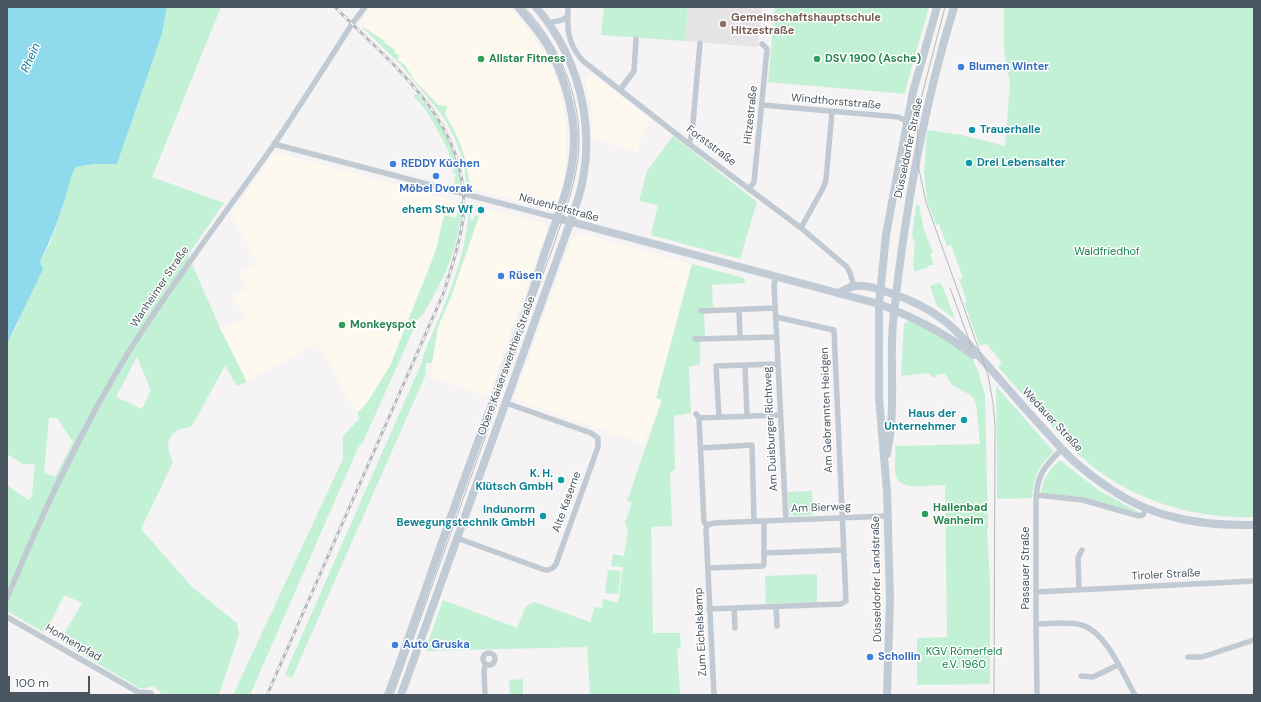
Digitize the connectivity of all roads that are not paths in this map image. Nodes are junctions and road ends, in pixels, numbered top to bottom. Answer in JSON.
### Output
{"nodes":[{"id":1,"x":364,"y":7,"type":"edge"},
{"id":2,"x":518,"y":7,"type":"edge"},
{"id":3,"x":536,"y":7,"type":"edge"},
{"id":4,"x":568,"y":7,"type":"edge"},
{"id":5,"x":937,"y":7,"type":"edge"},
{"id":6,"x":954,"y":7,"type":"edge"},
{"id":7,"x":568,"y":16,"type":"junction"},
{"id":8,"x":548,"y":23,"type":"junction"},
{"id":9,"x":636,"y":39,"type":"dead end"},
{"id":10,"x":700,"y":43,"type":"dead end"},
{"id":11,"x":762,"y":44,"type":"dead end"},
{"id":12,"x":620,"y":90,"type":"junction"},
{"id":13,"x":762,"y":105,"type":"junction"},
{"id":14,"x":832,"y":112,"type":"junction"},
{"id":15,"x":907,"y":122,"type":"junction"},
{"id":16,"x":274,"y":144,"type":"junction"},
{"id":17,"x":689,"y":144,"type":"junction"},
{"id":18,"x":749,"y":189,"type":"junction"},
{"id":19,"x":557,"y":218,"type":"junction"},
{"id":20,"x":570,"y":223,"type":"junction"},
{"id":21,"x":801,"y":228,"type":"junction"},
{"id":22,"x":776,"y":277,"type":"junction"},
{"id":23,"x":854,"y":286,"type":"junction"},
{"id":24,"x":880,"y":289,"type":"junction"},
{"id":25,"x":838,"y":293,"type":"junction"},
{"id":26,"x":896,"y":295,"type":"junction"},
{"id":27,"x":854,"y":297,"type":"junction"},
{"id":28,"x":879,"y":304,"type":"junction"},
{"id":29,"x":776,"y":308,"type":"junction"},
{"id":30,"x":739,"y":310,"type":"junction"},
{"id":31,"x":894,"y":310,"type":"junction"},
{"id":32,"x":701,"y":311,"type":"dead end"},
{"id":33,"x":776,"y":317,"type":"junction"},
{"id":34,"x":740,"y":337,"type":"junction"},
{"id":35,"x":777,"y":337,"type":"junction"},
{"id":36,"x":695,"y":339,"type":"dead end"},
{"id":37,"x":778,"y":364,"type":"junction"},
{"id":38,"x":745,"y":365,"type":"junction"},
{"id":39,"x":988,"y":366,"type":"junction"},
{"id":40,"x":506,"y":403,"type":"junction"},
{"id":41,"x":780,"y":415,"type":"junction"},
{"id":42,"x":747,"y":416,"type":"junction"},
{"id":43,"x":719,"y":417,"type":"junction"},
{"id":44,"x":701,"y":448,"type":"junction"},
{"id":45,"x":1062,"y":449,"type":"junction"},
{"id":46,"x":885,"y":463,"type":"junction"},
{"id":47,"x":1036,"y":494,"type":"junction"},
{"id":48,"x":1146,"y":508,"type":"junction"},
{"id":49,"x":888,"y":516,"type":"junction"},
{"id":50,"x":842,"y":517,"type":"junction"},
{"id":51,"x":764,"y":520,"type":"junction"},
{"id":52,"x":786,"y":520,"type":"junction"},
{"id":53,"x":754,"y":521,"type":"junction"},
{"id":54,"x":707,"y":525,"type":"junction"},
{"id":55,"x":1254,"y":525,"type":"edge"},
{"id":56,"x":457,"y":538,"type":"junction"},
{"id":57,"x":844,"y":550,"type":"junction"},
{"id":58,"x":1082,"y":550,"type":"dead end"},
{"id":59,"x":765,"y":553,"type":"junction"},
{"id":60,"x":708,"y":568,"type":"junction"},
{"id":61,"x":1254,"y":581,"type":"edge"},
{"id":62,"x":1079,"y":590,"type":"junction"},
{"id":63,"x":1036,"y":592,"type":"junction"},
{"id":64,"x":7,"y":598,"type":"edge"},
{"id":65,"x":776,"y":607,"type":"junction"},
{"id":66,"x":734,"y":608,"type":"junction"},
{"id":67,"x":709,"y":609,"type":"junction"},
{"id":68,"x":7,"y":617,"type":"edge"},
{"id":69,"x":1036,"y":624,"type":"junction"},
{"id":70,"x":777,"y":626,"type":"dead end"},
{"id":71,"x":735,"y":628,"type":"dead end"},
{"id":72,"x":1254,"y":640,"type":"edge"},
{"id":73,"x":1188,"y":656,"type":"dead end"},
{"id":74,"x":486,"y":664,"type":"dead end"},
{"id":75,"x":1118,"y":665,"type":"junction"},
{"id":76,"x":1081,"y":676,"type":"dead end"},
{"id":77,"x":151,"y":693,"type":"dead end"},
{"id":78,"x":388,"y":695,"type":"edge"},
{"id":79,"x":401,"y":695,"type":"edge"},
{"id":80,"x":485,"y":695,"type":"edge"},
{"id":81,"x":714,"y":695,"type":"edge"},
{"id":82,"x":887,"y":695,"type":"edge"},
{"id":83,"x":1037,"y":695,"type":"edge"},
{"id":84,"x":1135,"y":695,"type":"edge"}],
"edges":[{"from":1,"to":16,"type":"street","name":"Wanheimer Straße"},
{"from":2,"to":19,"type":"street","name":"Obere Kaiserswerther Straße"},
{"from":3,"to":8,"type":"street"},
{"from":4,"to":7,"type":"street","name":"Forststraße"},
{"from":5,"to":15,"type":"street","name":"Düsseldorfer Straße"},
{"from":6,"to":26,"type":"street","name":"Düsseldorfer Straße"},
{"from":7,"to":8,"type":"street"},
{"from":7,"to":12,"type":"street","name":"Forststraße"},
{"from":8,"to":20,"type":"street","name":"Obere Kaiserswerther Straße"},
{"from":9,"to":12,"type":"street"},
{"from":10,"to":17,"type":"street"},
{"from":11,"to":13,"type":"street","name":"Hitzestraße"},
{"from":12,"to":17,"type":"street","name":"Forststraße"},
{"from":13,"to":14,"type":"street","name":"Windthorststraße"},
{"from":13,"to":18,"type":"street","name":"Hitzestraße"},
{"from":14,"to":15,"type":"street","name":"Windthorststraße"},
{"from":14,"to":21,"type":"street"},
{"from":15,"to":24,"type":"street","name":"Düsseldorfer Straße"},
{"from":16,"to":19,"type":"street","name":"Neuenhofstraße"},
{"from":16,"to":64,"type":"street","name":"Wanheimer Straße"},
{"from":17,"to":18,"type":"street","name":"Forststraße"},
{"from":18,"to":21,"type":"street","name":"Forststraße"},
{"from":19,"to":20,"type":"street","name":"Neuenhofstraße"},
{"from":19,"to":78,"type":"street","name":"Obere Kaiserswerther Straße"},
{"from":20,"to":22,"type":"street","name":"Neuenhofstraße"},
{"from":20,"to":40,"type":"street","name":"Obere Kaiserswerther Straße"},
{"from":21,"to":23,"type":"street","name":"Forststraße"},
{"from":22,"to":25,"type":"street","name":"Neuenhofstraße"},
{"from":22,"to":29,"type":"street","name":"Am Duisburger Richtweg"},
{"from":23,"to":24,"type":"street"},
{"from":23,"to":25,"type":"street"},
{"from":23,"to":27,"type":"street"},
{"from":24,"to":26,"type":"street","name":"Wedauer Straße"},
{"from":24,"to":28,"type":"street","name":"Düsseldorfer Landstraße"},
{"from":25,"to":27,"type":"street","name":"Neuenhofstraße"},
{"from":26,"to":31,"type":"street","name":"Düsseldorfer Landstraße"},
{"from":26,"to":39,"type":"street","name":"Wedauer Straße"},
{"from":27,"to":28,"type":"street","name":"Neuenhofstraße"},
{"from":28,"to":31,"type":"street","name":"Neuenhofstraße"},
{"from":28,"to":46,"type":"street","name":"Düsseldorfer Landstraße"},
{"from":29,"to":30,"type":"street"},
{"from":29,"to":33,"type":"street","name":"Am Duisburger Richtweg"},
{"from":30,"to":32,"type":"street"},
{"from":30,"to":34,"type":"street"},
{"from":31,"to":39,"type":"street","name":"Wedauer Straße"},
{"from":31,"to":46,"type":"street","name":"Düsseldorfer Landstraße"},
{"from":33,"to":35,"type":"street","name":"Am Duisburger Richtweg"},
{"from":33,"to":50,"type":"street","name":"Am Gebrannten Heidgen"},
{"from":34,"to":35,"type":"street"},
{"from":34,"to":36,"type":"street"},
{"from":35,"to":37,"type":"street","name":"Am Duisburger Richtweg"},
{"from":37,"to":38,"type":"street"},
{"from":37,"to":41,"type":"street","name":"Am Duisburger Richtweg"},
{"from":38,"to":42,"type":"street"},
{"from":38,"to":43,"type":"street"},
{"from":39,"to":45,"type":"street","name":"Wedauer Straße"},
{"from":40,"to":56,"type":"street","name":"Obere Kaiserswerther Straße"},
{"from":40,"to":56,"type":"street","name":"Alte Kaserne"},
{"from":41,"to":42,"type":"street","name":"Zum Eichelskamp"},
{"from":41,"to":52,"type":"street","name":"Am Duisburger Richtweg"},
{"from":42,"to":43,"type":"street","name":"Zum Eichelskamp"},
{"from":43,"to":44,"type":"street","name":"Zum Eichelskamp"},
{"from":44,"to":53,"type":"street"},
{"from":44,"to":54,"type":"street","name":"Zum Eichelskamp"},
{"from":45,"to":47,"type":"street","name":"Passauer Straße"},
{"from":45,"to":48,"type":"street","name":"Wedauer Straße"},
{"from":46,"to":49,"type":"street","name":"Düsseldorfer Landstraße"},
{"from":47,"to":48,"type":"street"},
{"from":47,"to":63,"type":"street","name":"Passauer Straße"},
{"from":48,"to":55,"type":"street","name":"Wedauer Straße"},
{"from":49,"to":50,"type":"street","name":"Am Bierweg"},
{"from":49,"to":82,"type":"street","name":"Düsseldorfer Landstraße"},
{"from":50,"to":52,"type":"street","name":"Am Bierweg"},
{"from":50,"to":57,"type":"street","name":"Am Gebrannten Heidgen"},
{"from":51,"to":52,"type":"street","name":"Am Bierweg"},
{"from":51,"to":53,"type":"street","name":"Am Bierweg"},
{"from":51,"to":59,"type":"street"},
{"from":53,"to":54,"type":"street","name":"Am Bierweg"},
{"from":54,"to":60,"type":"street","name":"Zum Eichelskamp"},
{"from":56,"to":79,"type":"street","name":"Obere Kaiserswerther Straße"},
{"from":57,"to":59,"type":"street"},
{"from":57,"to":65,"type":"street","name":"Am Gebrannten Heidgen"},
{"from":58,"to":62,"type":"street"},
{"from":59,"to":60,"type":"street"},
{"from":60,"to":67,"type":"street","name":"Zum Eichelskamp"},
{"from":61,"to":62,"type":"street","name":"Tiroler Straße"},
{"from":62,"to":63,"type":"street","name":"Tiroler Straße"},
{"from":63,"to":69,"type":"street","name":"Passauer Straße"},
{"from":65,"to":66,"type":"street","name":"Am Gebrannten Heidgen"},
{"from":65,"to":70,"type":"street"},
{"from":66,"to":67,"type":"street","name":"Am Gebrannten Heidgen"},
{"from":66,"to":71,"type":"street"},
{"from":67,"to":81,"type":"street","name":"Zum Eichelskamp"},
{"from":68,"to":77,"type":"street","name":"Honnenpfad"},
{"from":69,"to":75,"type":"street"},
{"from":69,"to":83,"type":"street","name":"Passauer Straße"},
{"from":72,"to":73,"type":"street"},
{"from":74,"to":80,"type":"street"},
{"from":75,"to":76,"type":"street"},
{"from":75,"to":84,"type":"street"}]}
